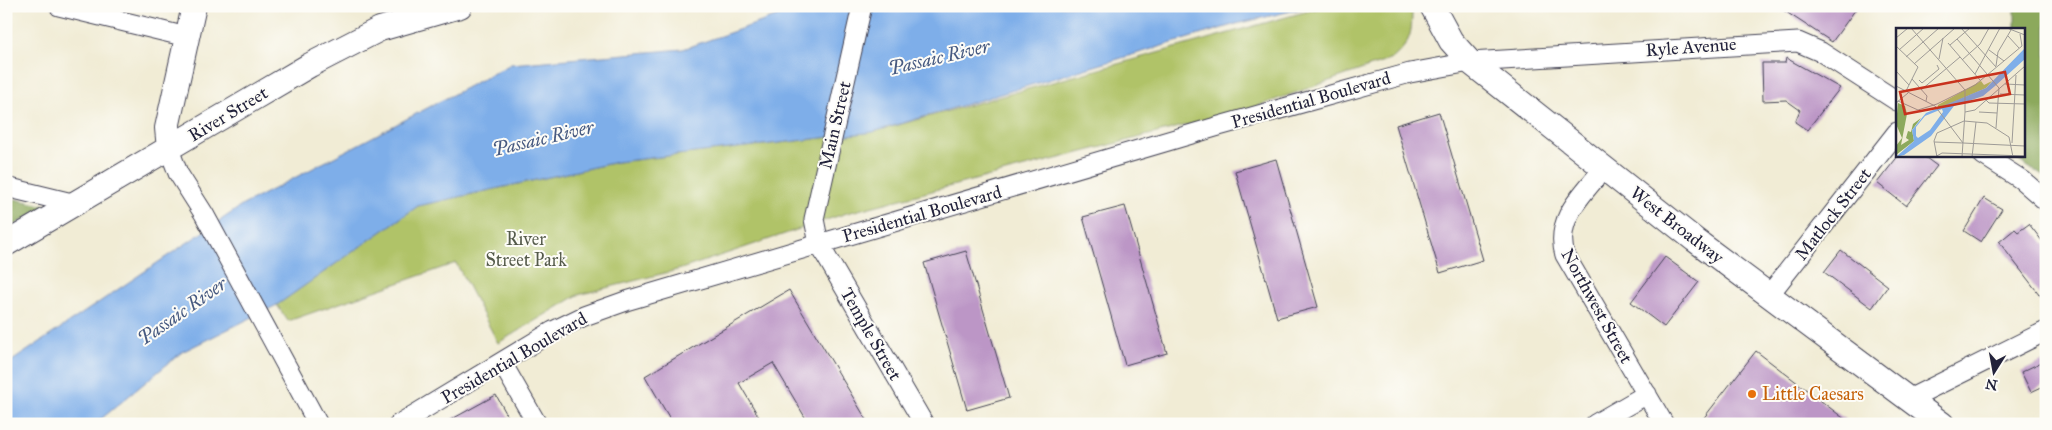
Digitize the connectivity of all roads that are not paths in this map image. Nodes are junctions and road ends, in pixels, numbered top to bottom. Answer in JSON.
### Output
{"nodes":[{"id":1,"x":59,"y":6,"type":"edge"},
{"id":2,"x":194,"y":6,"type":"edge"},
{"id":3,"x":460,"y":6,"type":"edge"},
{"id":4,"x":862,"y":6,"type":"edge"},
{"id":5,"x":1432,"y":6,"type":"edge"},
{"id":6,"x":187,"y":37,"type":"junction"},
{"id":7,"x":1470,"y":62,"type":"junction"},
{"id":8,"x":1896,"y":100,"type":"edge"},
{"id":9,"x":1896,"y":133,"type":"edge"},
{"id":10,"x":169,"y":149,"type":"junction"},
{"id":11,"x":1984,"y":156,"type":"edge"},
{"id":12,"x":1604,"y":168,"type":"junction"},
{"id":13,"x":6,"y":187,"type":"edge"},
{"id":14,"x":2046,"y":201,"type":"edge"},
{"id":15,"x":76,"y":204,"type":"junction"},
{"id":16,"x":6,"y":244,"type":"edge"},
{"id":17,"x":819,"y":244,"type":"junction"},
{"id":18,"x":1769,"y":295,"type":"junction"},
{"id":19,"x":2046,"y":331,"type":"edge"},
{"id":20,"x":502,"y":363,"type":"junction"},
{"id":21,"x":1647,"y":394,"type":"junction"},
{"id":22,"x":1909,"y":399,"type":"junction"},
{"id":23,"x":318,"y":424,"type":"edge"},
{"id":24,"x":399,"y":424,"type":"edge"},
{"id":25,"x":537,"y":424,"type":"edge"},
{"id":26,"x":924,"y":424,"type":"edge"},
{"id":27,"x":1596,"y":424,"type":"edge"},
{"id":28,"x":1664,"y":424,"type":"edge"},
{"id":29,"x":1942,"y":424,"type":"edge"}],
"edges":[{"from":1,"to":6,"type":"street"},
{"from":2,"to":6,"type":"main road"},
{"from":3,"to":10,"type":"main road","name":"River Street"},
{"from":4,"to":17,"type":"street","name":"Main Street"},
{"from":5,"to":7,"type":"main road","name":"West Broadway"},
{"from":6,"to":10,"type":"main road"},
{"from":7,"to":8,"type":"street","name":"Ryle Avenue"},
{"from":7,"to":12,"type":"main road","name":"West Broadway"},
{"from":7,"to":17,"type":"street","name":"Presidential Boulevard"},
{"from":9,"to":18,"type":"street","name":"Matlock Street"},
{"from":10,"to":15,"type":"main road","name":"River Street"},
{"from":10,"to":23,"type":"street"},
{"from":11,"to":14,"type":"street"},
{"from":12,"to":18,"type":"main road","name":"West Broadway"},
{"from":12,"to":21,"type":"street","name":"Northwest Street"},
{"from":13,"to":15,"type":"street"},
{"from":15,"to":16,"type":"main road","name":"River Street"},
{"from":17,"to":20,"type":"street","name":"Presidential Boulevard"},
{"from":17,"to":26,"type":"street","name":"Temple Street"},
{"from":18,"to":22,"type":"main road","name":"West Broadway"},
{"from":19,"to":22,"type":"street"},
{"from":20,"to":24,"type":"street","name":"Presidential Boulevard"},
{"from":20,"to":25,"type":"street"},
{"from":21,"to":27,"type":"street"},
{"from":21,"to":28,"type":"street","name":"Northwest Street"},
{"from":22,"to":29,"type":"main road","name":"West Broadway"}]}
